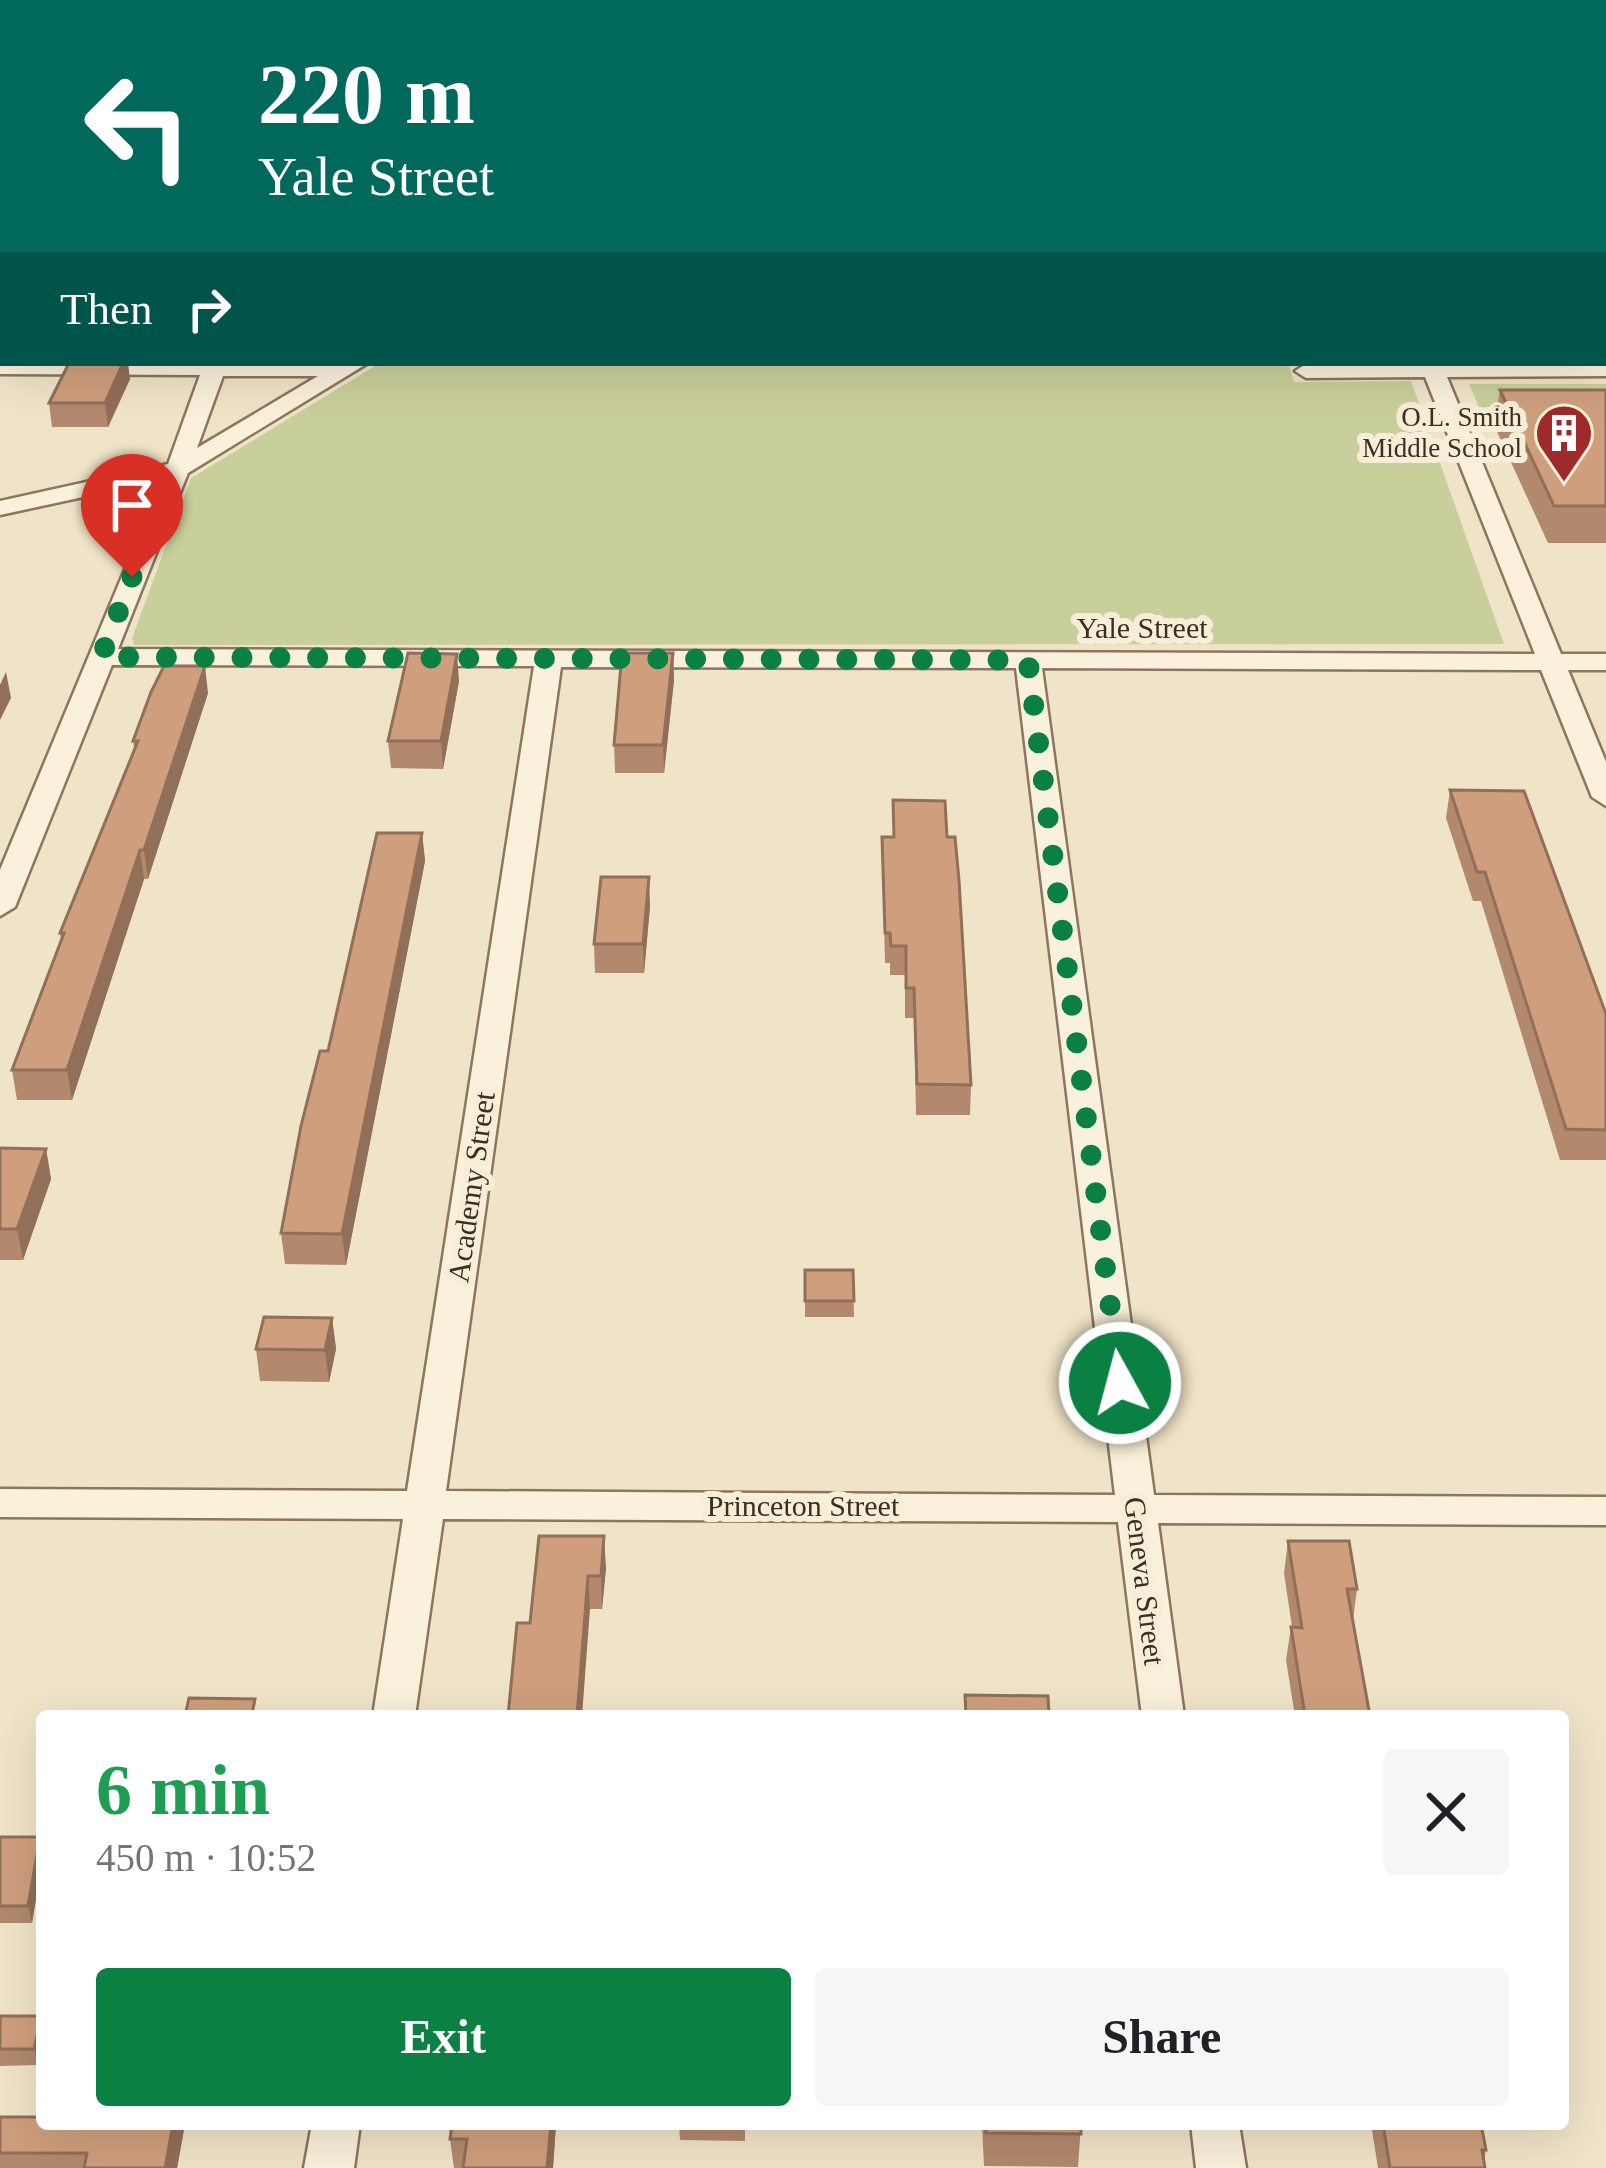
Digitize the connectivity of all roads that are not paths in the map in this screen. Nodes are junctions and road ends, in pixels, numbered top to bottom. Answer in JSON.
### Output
{"nodes":[{"id":1,"x":108,"y":366,"type":"edge"},
{"id":2,"x":215,"y":366,"type":"edge"},
{"id":3,"x":352,"y":366,"type":"edge"},
{"id":4,"x":1532,"y":366,"type":"edge"},
{"id":5,"x":0,"y":367,"type":"edge"},
{"id":6,"x":1433,"y":370,"type":"junction"},
{"id":7,"x":1606,"y":370,"type":"edge"},
{"id":8,"x":1306,"y":371,"type":"dead end"},
{"id":9,"x":178,"y":469,"type":"junction"},
{"id":10,"x":0,"y":508,"type":"edge"},
{"id":11,"x":101,"y":657,"type":"junction"},
{"id":12,"x":549,"y":658,"type":"junction"},
{"id":13,"x":1028,"y":660,"type":"junction"},
{"id":14,"x":1551,"y":662,"type":"junction"},
{"id":15,"x":1606,"y":662,"type":"edge"},
{"id":16,"x":1606,"y":797,"type":"edge"},
{"id":17,"x":0,"y":907,"type":"edge"},
{"id":18,"x":425,"y":1502,"type":"junction"},
{"id":19,"x":0,"y":1503,"type":"edge"},
{"id":20,"x":1136,"y":1508,"type":"junction"},
{"id":21,"x":1606,"y":1511,"type":"edge"},
{"id":22,"x":395,"y":1710,"type":"edge"},
{"id":23,"x":1162,"y":1710,"type":"edge"},
{"id":24,"x":334,"y":2130,"type":"edge"},
{"id":25,"x":1216,"y":2130,"type":"edge"},
{"id":26,"x":329,"y":2168,"type":"edge"},
{"id":27,"x":1221,"y":2168,"type":"edge"}],
"edges":[{"from":1,"to":5,"type":"street"},
{"from":2,"to":9,"type":"street"},
{"from":3,"to":9,"type":"street"},
{"from":4,"to":6,"type":"street"},
{"from":4,"to":7,"type":"street"},
{"from":6,"to":8,"type":"street"},
{"from":6,"to":14,"type":"street"},
{"from":9,"to":10,"type":"street"},
{"from":9,"to":11,"type":"street"},
{"from":11,"to":12,"type":"street","name":"Yale Street"},
{"from":11,"to":17,"type":"street"},
{"from":12,"to":13,"type":"street","name":"Yale Street"},
{"from":12,"to":18,"type":"street","name":"Academy Street"},
{"from":13,"to":14,"type":"street","name":"Yale Street"},
{"from":13,"to":20,"type":"street","name":"Geneva Street"},
{"from":14,"to":15,"type":"street","name":"Yale Street"},
{"from":14,"to":16,"type":"street"},
{"from":18,"to":19,"type":"street","name":"Princeton Street"},
{"from":18,"to":20,"type":"street","name":"Princeton Street"},
{"from":18,"to":22,"type":"street","name":"Academy Street"},
{"from":20,"to":21,"type":"street","name":"Princeton Street"},
{"from":20,"to":23,"type":"street","name":"Geneva Street"},
{"from":24,"to":26,"type":"street"},
{"from":25,"to":27,"type":"street"}]}
